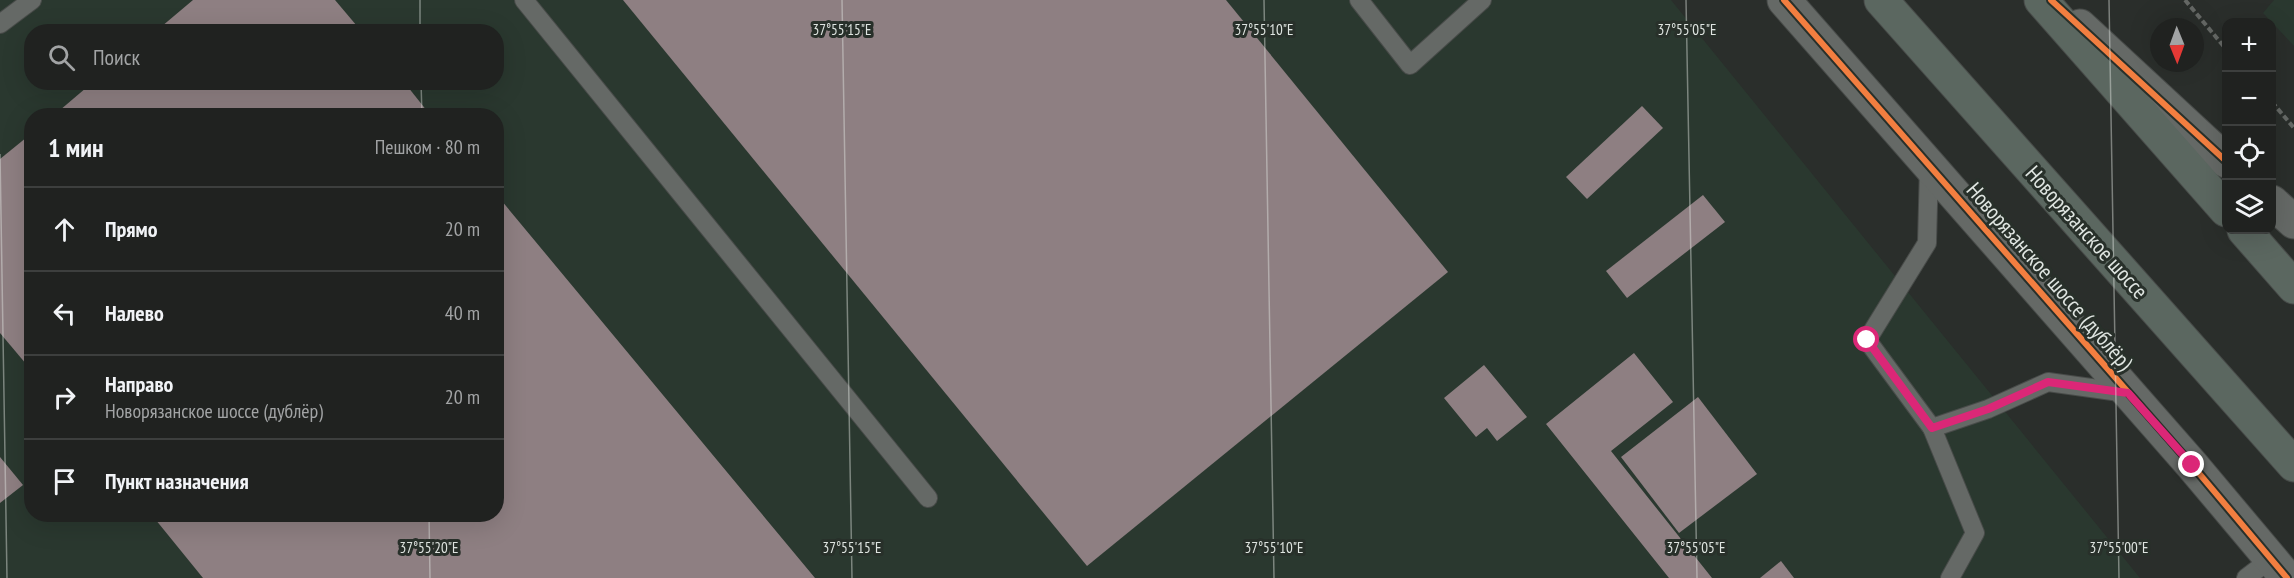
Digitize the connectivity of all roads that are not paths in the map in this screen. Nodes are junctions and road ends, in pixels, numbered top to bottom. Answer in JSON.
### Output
{"nodes":[{"id":1,"x":32,"y":0,"type":"edge"},
{"id":2,"x":524,"y":0,"type":"edge"},
{"id":3,"x":1359,"y":0,"type":"edge"},
{"id":4,"x":1482,"y":0,"type":"edge"},
{"id":5,"x":1784,"y":0,"type":"edge"},
{"id":6,"x":1881,"y":0,"type":"edge"},
{"id":7,"x":2041,"y":0,"type":"edge"},
{"id":8,"x":2051,"y":0,"type":"edge"},
{"id":9,"x":0,"y":24,"type":"edge"},
{"id":10,"x":2222,"y":157,"type":"edge"},
{"id":11,"x":1929,"y":166,"type":"junction"},
{"id":12,"x":2222,"y":205,"type":"edge"},
{"id":13,"x":2276,"y":206,"type":"edge"},
{"id":14,"x":2294,"y":222,"type":"edge"},
{"id":15,"x":2248,"y":234,"type":"edge"},
{"id":16,"x":2294,"y":287,"type":"edge"},
{"id":17,"x":2128,"y":393,"type":"junction"},
{"id":18,"x":1932,"y":428,"type":"junction"},
{"id":19,"x":2294,"y":465,"type":"edge"},
{"id":20,"x":928,"y":498,"type":"dead end"},
{"id":21,"x":2268,"y":572,"type":"edge"},
{"id":22,"x":1950,"y":578,"type":"edge"}],
"edges":[{"from":1,"to":9,"type":"lane"},
{"from":2,"to":20,"type":"lane"},
{"from":3,"to":4,"type":"lane"},
{"from":5,"to":11,"type":"street","name":"Новорязанское шоссе (дублёр)"},
{"from":6,"to":19,"type":"highway","name":"Новорязанское шоссе"},
{"from":7,"to":12,"type":"highway"},
{"from":8,"to":10,"type":"street"},
{"from":11,"to":17,"type":"street","name":"Новорязанское шоссе (дублёр)"},
{"from":11,"to":18,"type":"lane"},
{"from":13,"to":14,"type":"street"},
{"from":15,"to":16,"type":"highway"},
{"from":17,"to":18,"type":"lane"},
{"from":17,"to":21,"type":"street","name":"Новорязанское шоссе (дублёр)"},
{"from":18,"to":22,"type":"lane"}]}
